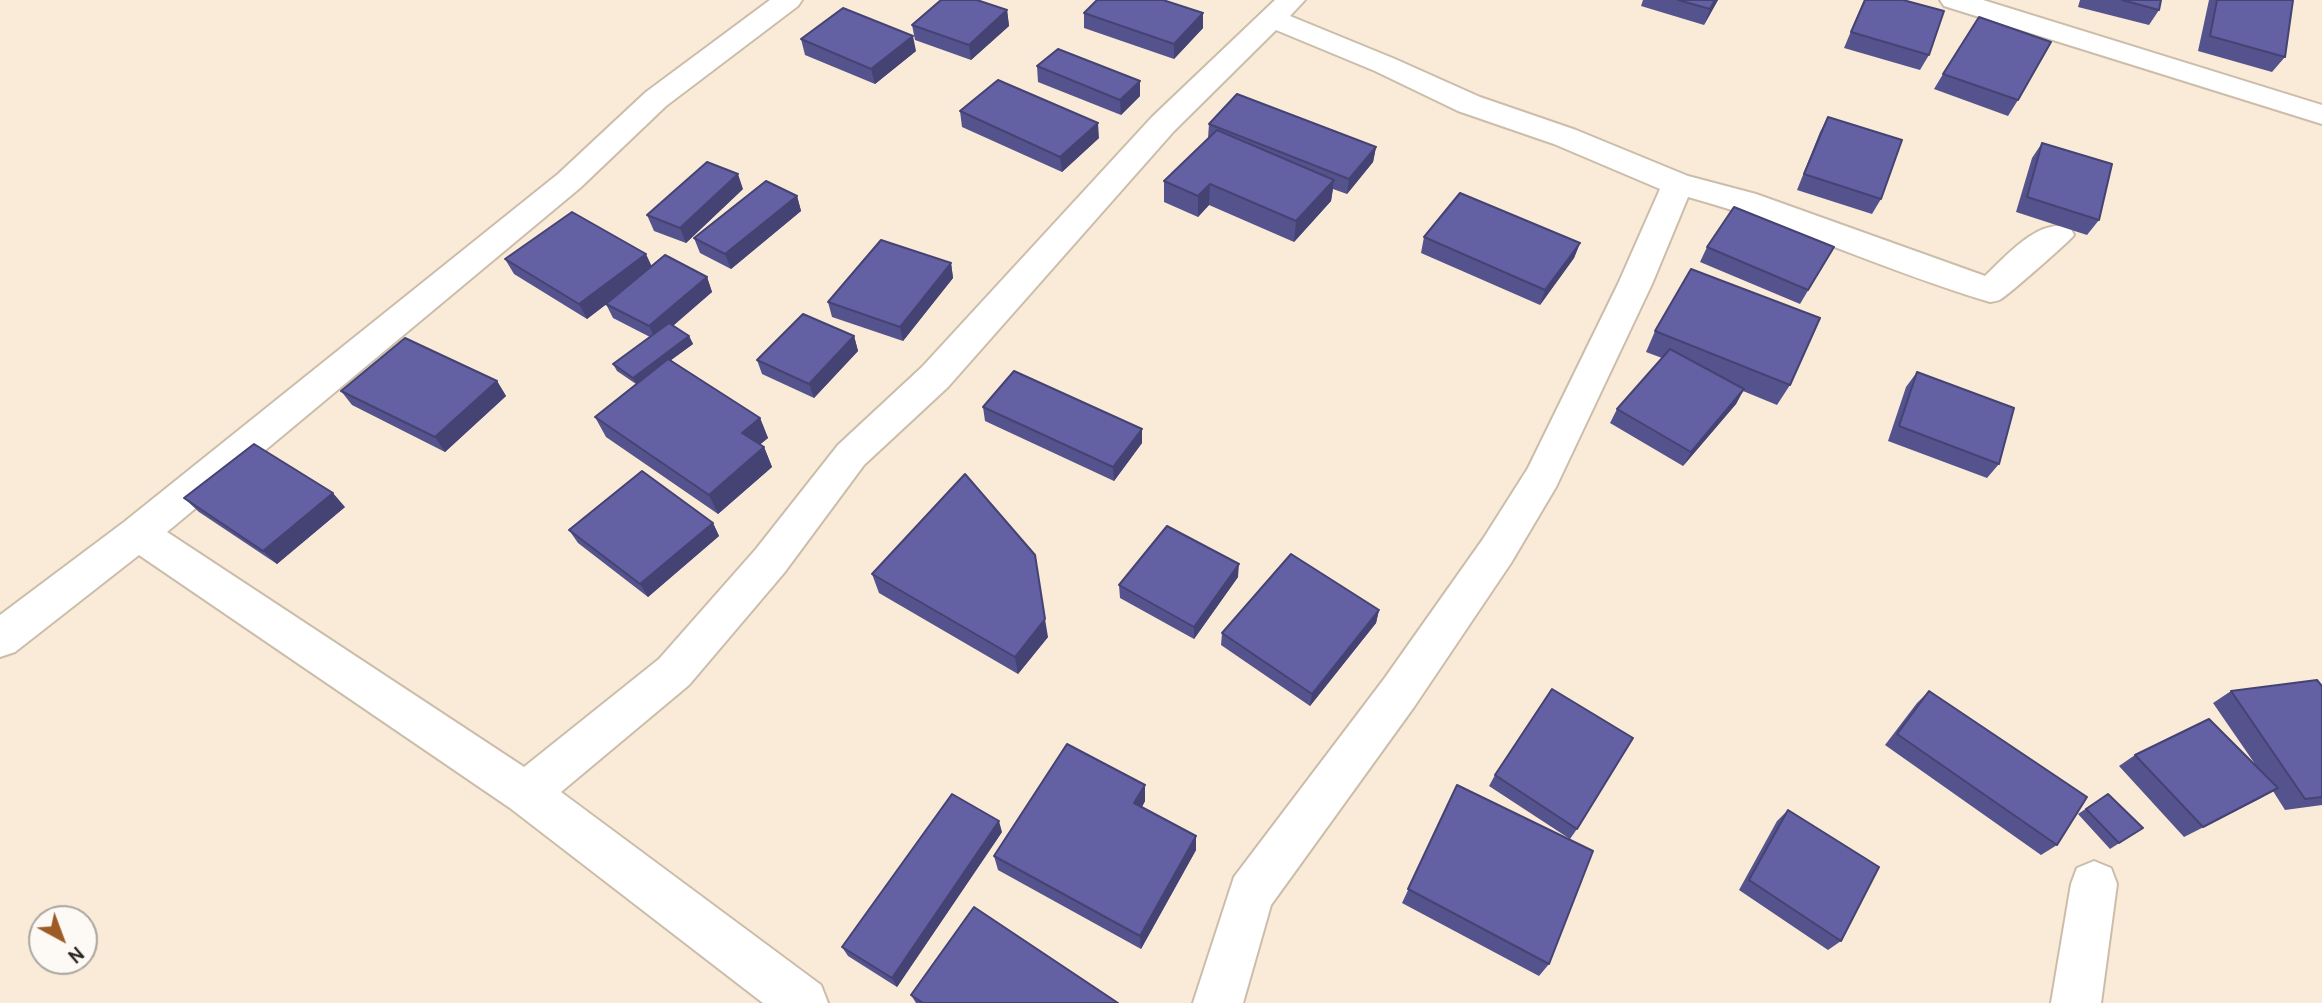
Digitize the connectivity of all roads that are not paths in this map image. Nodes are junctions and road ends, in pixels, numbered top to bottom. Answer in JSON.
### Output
{"nodes":[{"id":1,"x":788,"y":0,"type":"edge"},
{"id":2,"x":1954,"y":0,"type":"edge"},
{"id":3,"x":1282,"y":10,"type":"edge"},
{"id":4,"x":2322,"y":115,"type":"edge"},
{"id":5,"x":1678,"y":184,"type":"junction"},
{"id":6,"x":2058,"y":235,"type":"dead end"},
{"id":7,"x":138,"y":533,"type":"junction"},
{"id":8,"x":0,"y":639,"type":"edge"},
{"id":9,"x":526,"y":793,"type":"junction"},
{"id":10,"x":2094,"y":884,"type":"dead end"},
{"id":11,"x":803,"y":1003,"type":"edge"},
{"id":12,"x":1218,"y":1003,"type":"edge"},
{"id":13,"x":2076,"y":1003,"type":"edge"}],
"edges":[{"from":1,"to":7,"type":"street"},
{"from":2,"to":4,"type":"street"},
{"from":3,"to":5,"type":"street"},
{"from":3,"to":9,"type":"street"},
{"from":5,"to":6,"type":"street"},
{"from":5,"to":12,"type":"street"},
{"from":7,"to":8,"type":"street"},
{"from":7,"to":9,"type":"street"},
{"from":9,"to":11,"type":"street"},
{"from":10,"to":13,"type":"street"}]}
